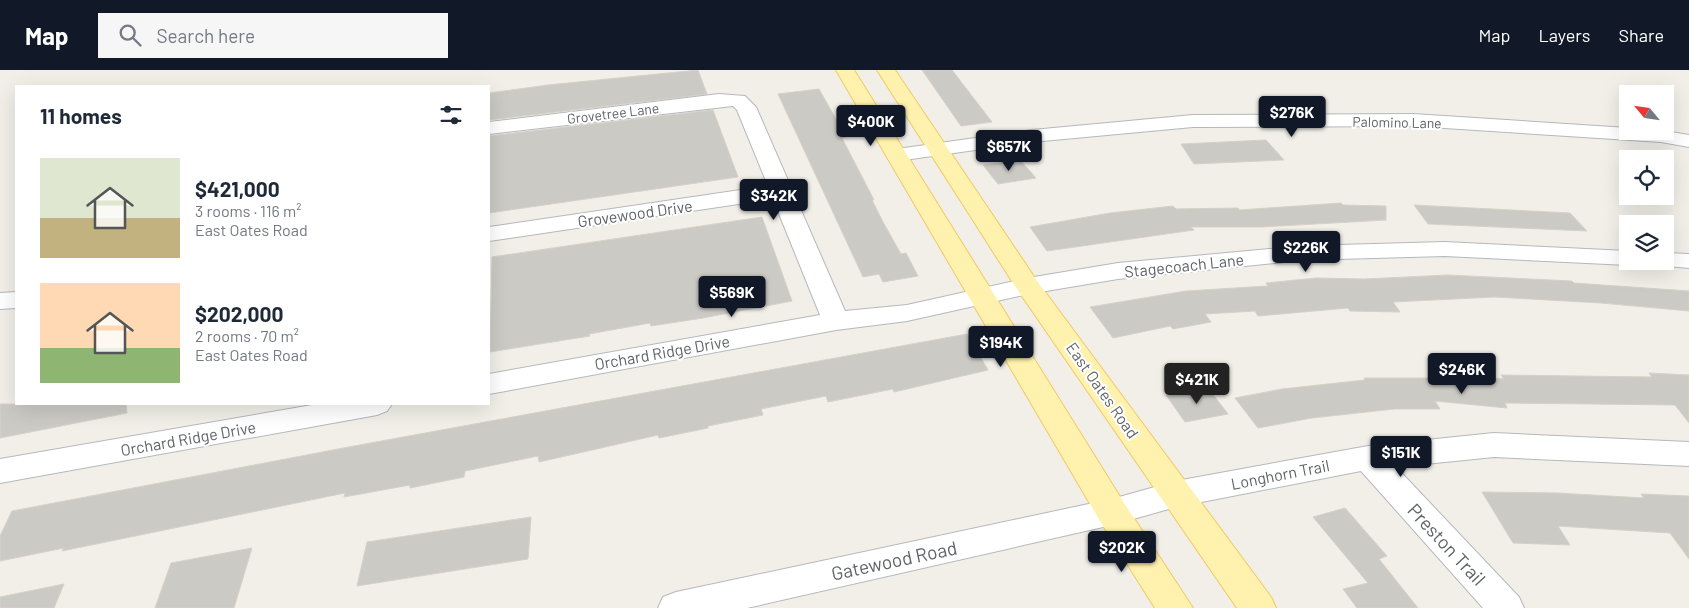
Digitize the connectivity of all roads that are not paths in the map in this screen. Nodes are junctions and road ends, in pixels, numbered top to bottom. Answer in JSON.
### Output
{"nodes":[{"id":1,"x":846,"y":70,"type":"edge"},
{"id":2,"x":886,"y":70,"type":"edge"},
{"id":3,"x":490,"y":128,"type":"edge"},
{"id":4,"x":1689,"y":141,"type":"edge"},
{"id":5,"x":937,"y":149,"type":"junction"},
{"id":6,"x":897,"y":155,"type":"junction"},
{"id":7,"x":782,"y":191,"type":"junction"},
{"id":8,"x":490,"y":234,"type":"edge"},
{"id":9,"x":1619,"y":258,"type":"edge"},
{"id":10,"x":1674,"y":260,"type":"edge"},
{"id":11,"x":1689,"y":261,"type":"edge"},
{"id":12,"x":1028,"y":286,"type":"junction"},
{"id":13,"x":983,"y":297,"type":"junction"},
{"id":14,"x":836,"y":321,"type":"junction"},
{"id":15,"x":490,"y":384,"type":"edge"},
{"id":16,"x":371,"y":405,"type":"edge"},
{"id":17,"x":1689,"y":454,"type":"edge"},
{"id":18,"x":1368,"y":458,"type":"junction"},
{"id":19,"x":0,"y":472,"type":"edge"},
{"id":20,"x":1176,"y":494,"type":"junction"},
{"id":21,"x":1112,"y":512,"type":"junction"},
{"id":22,"x":676,"y":608,"type":"edge"},
{"id":23,"x":1175,"y":608,"type":"edge"},
{"id":24,"x":1258,"y":608,"type":"edge"},
{"id":25,"x":1506,"y":608,"type":"edge"}],
"edges":[{"from":1,"to":6,"type":"main road"},
{"from":2,"to":5,"type":"main road","name":"East Oates Road"},
{"from":3,"to":7,"type":"street","name":"Grovetree Lane"},
{"from":4,"to":5,"type":"street","name":"Palomino Lane"},
{"from":5,"to":6,"type":"street","name":"Palomino Lane"},
{"from":5,"to":12,"type":"main road","name":"East Oates Road"},
{"from":6,"to":13,"type":"main road"},
{"from":7,"to":8,"type":"street","name":"Grovewood Drive"},
{"from":7,"to":14,"type":"street"},
{"from":9,"to":12,"type":"street","name":"Stagecoach Lane"},
{"from":10,"to":11,"type":"street"},
{"from":12,"to":13,"type":"street","name":"Stagecoach Lane"},
{"from":12,"to":20,"type":"main road","name":"East Oates Road"},
{"from":13,"to":14,"type":"street","name":"Orchard Ridge Drive"},
{"from":13,"to":21,"type":"main road"},
{"from":14,"to":15,"type":"street","name":"Orchard Ridge Drive"},
{"from":16,"to":19,"type":"street","name":"Orchard Ridge Drive"},
{"from":17,"to":18,"type":"street","name":"Longhorn Trail"},
{"from":18,"to":20,"type":"street","name":"Longhorn Trail"},
{"from":18,"to":25,"type":"street","name":"Preston Trail"},
{"from":20,"to":21,"type":"street","name":"Longhorn Trail"},
{"from":20,"to":24,"type":"main road","name":"East Oates Road"},
{"from":21,"to":22,"type":"street","name":"Gatewood Road"},
{"from":21,"to":23,"type":"main road"}]}
